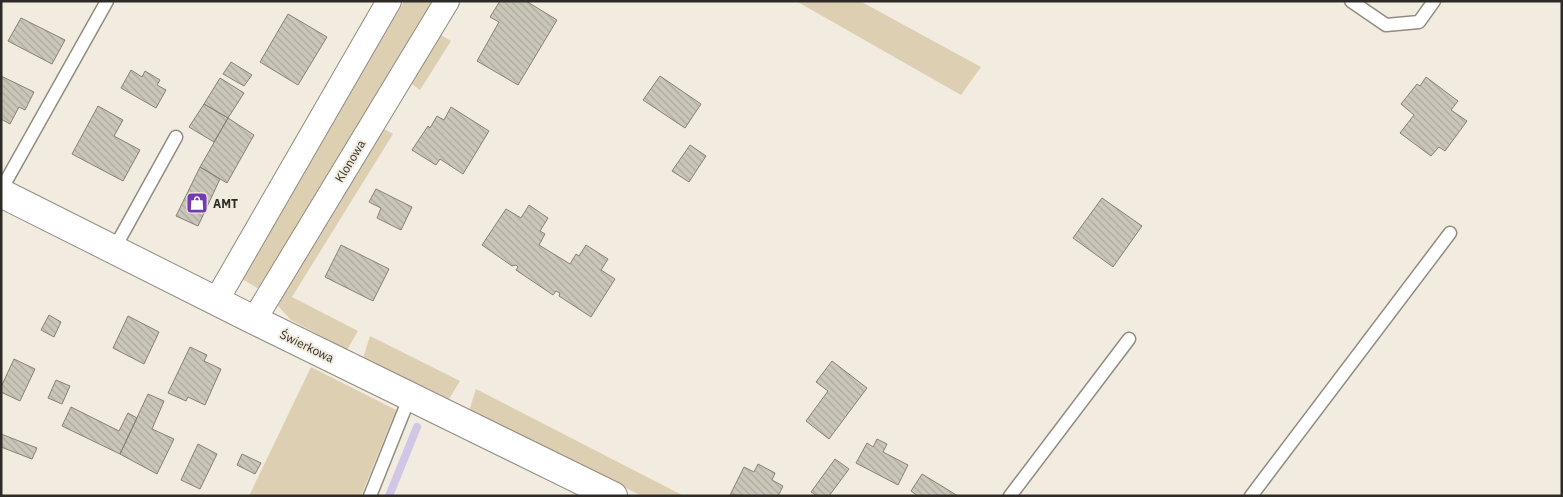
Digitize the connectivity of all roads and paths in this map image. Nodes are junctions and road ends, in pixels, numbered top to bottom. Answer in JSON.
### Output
{"nodes":[{"id":1,"x":107,"y":1,"type":"edge"},
{"id":2,"x":390,"y":1,"type":"edge"},
{"id":3,"x":447,"y":1,"type":"edge"},
{"id":4,"x":1351,"y":1,"type":"edge"},
{"id":5,"x":1434,"y":1,"type":"edge"},
{"id":6,"x":176,"y":137,"type":"dead end"},
{"id":7,"x":1,"y":192,"type":"edge"},
{"id":8,"x":1450,"y":233,"type":"dead end"},
{"id":9,"x":114,"y":249,"type":"junction"},
{"id":10,"x":216,"y":301,"type":"junction"},
{"id":11,"x":254,"y":320,"type":"junction"},
{"id":12,"x":1129,"y":339,"type":"dead end"},
{"id":13,"x":410,"y":396,"type":"junction"},
{"id":14,"x":370,"y":496,"type":"edge"},
{"id":15,"x":613,"y":496,"type":"edge"},
{"id":16,"x":1010,"y":496,"type":"edge"},
{"id":17,"x":1251,"y":496,"type":"edge"}],
"edges":[{"from":1,"to":7,"type":"lane"},
{"from":2,"to":10,"type":"street"},
{"from":3,"to":11,"type":"street","name":"Klonowa"},
{"from":4,"to":5,"type":"lane"},
{"from":6,"to":9,"type":"lane"},
{"from":7,"to":9,"type":"street","name":"Świerkowa"},
{"from":8,"to":17,"type":"lane"},
{"from":9,"to":10,"type":"street","name":"Świerkowa"},
{"from":10,"to":11,"type":"street","name":"Świerkowa"},
{"from":11,"to":13,"type":"street","name":"Świerkowa"},
{"from":12,"to":16,"type":"lane"},
{"from":13,"to":14,"type":"lane"},
{"from":13,"to":15,"type":"street","name":"Świerkowa"}]}
